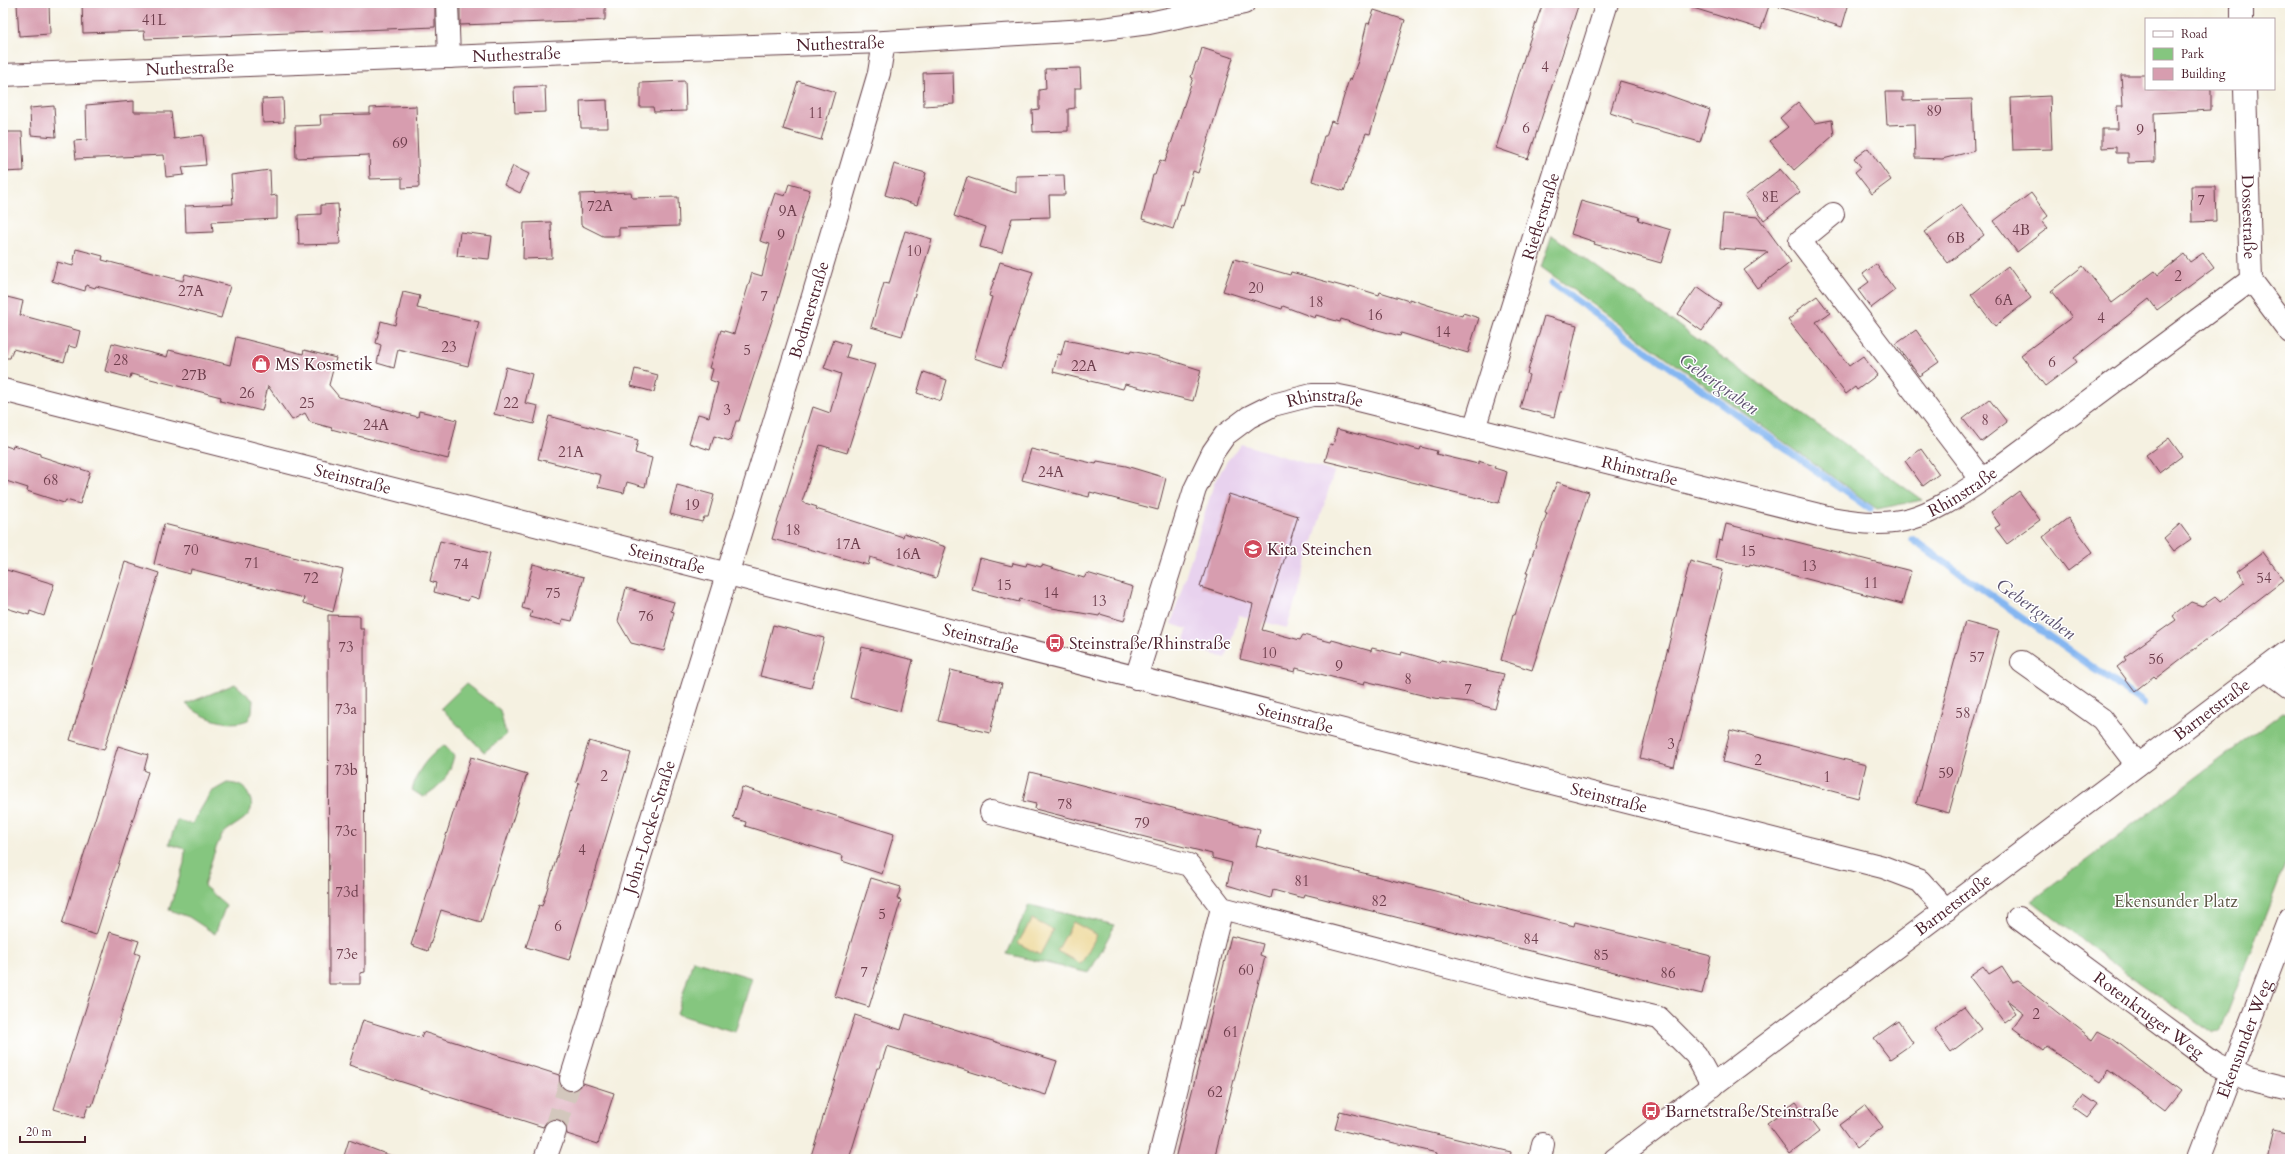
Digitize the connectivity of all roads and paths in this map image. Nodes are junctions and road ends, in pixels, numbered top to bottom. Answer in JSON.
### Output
{"nodes":[{"id":1,"x":447,"y":3,"type":"edge"},
{"id":2,"x":1607,"y":3,"type":"edge"},
{"id":3,"x":2242,"y":3,"type":"edge"},
{"id":4,"x":1234,"y":4,"type":"edge"},
{"id":5,"x":2242,"y":18,"type":"edge"},
{"id":6,"x":884,"y":42,"type":"junction"},
{"id":7,"x":449,"y":57,"type":"junction"},
{"id":8,"x":3,"y":75,"type":"edge"},
{"id":9,"x":2245,"y":90,"type":"edge"},
{"id":10,"x":1833,"y":214,"type":"dead end"},
{"id":11,"x":2251,"y":280,"type":"junction"},
{"id":12,"x":2290,"y":332,"type":"edge"},
{"id":13,"x":3,"y":390,"type":"edge"},
{"id":14,"x":1474,"y":429,"type":"junction"},
{"id":15,"x":1982,"y":480,"type":"junction"},
{"id":16,"x":726,"y":575,"type":"junction"},
{"id":17,"x":2290,"y":650,"type":"edge"},
{"id":18,"x":2022,"y":662,"type":"dead end"},
{"id":19,"x":2266,"y":669,"type":"junction"},
{"id":20,"x":1136,"y":678,"type":"junction"},
{"id":21,"x":2290,"y":687,"type":"edge"},
{"id":22,"x":2137,"y":765,"type":"junction"},
{"id":23,"x":991,"y":812,"type":"dead end"},
{"id":24,"x":1222,"y":908,"type":"junction"},
{"id":25,"x":1946,"y":910,"type":"junction"},
{"id":26,"x":2018,"y":918,"type":"dead end"},
{"id":27,"x":2290,"y":918,"type":"edge"},
{"id":28,"x":2230,"y":1072,"type":"junction"},
{"id":29,"x":571,"y":1079,"type":"tunnel mouth"},
{"id":30,"x":1713,"y":1086,"type":"junction"},
{"id":31,"x":2290,"y":1090,"type":"edge"},
{"id":32,"x":555,"y":1131,"type":"tunnel mouth"},
{"id":33,"x":545,"y":1159,"type":"edge"},
{"id":34,"x":1159,"y":1159,"type":"edge"},
{"id":35,"x":1615,"y":1159,"type":"edge"},
{"id":36,"x":2198,"y":1159,"type":"edge"}],
"edges":[{"from":1,"to":7,"type":"street","name":"Nuthestraße"},
{"from":2,"to":14,"type":"street","name":"Rieflerstraße"},
{"from":3,"to":5,"type":"street"},
{"from":4,"to":6,"type":"street","name":"Nuthestraße"},
{"from":6,"to":7,"type":"street","name":"Nuthestraße"},
{"from":6,"to":16,"type":"street","name":"Bodmerstraße"},
{"from":7,"to":8,"type":"street","name":"Nuthestraße"},
{"from":9,"to":11,"type":"street","name":"Dossestraße"},
{"from":10,"to":15,"type":"street"},
{"from":11,"to":12,"type":"street","name":"Dossestraße"},
{"from":11,"to":15,"type":"street","name":"Rhinstraße"},
{"from":13,"to":16,"type":"street","name":"Steinstraße"},
{"from":14,"to":15,"type":"street","name":"Rhinstraße"},
{"from":14,"to":20,"type":"street","name":"Rhinstraße"},
{"from":16,"to":20,"type":"street","name":"Steinstraße"},
{"from":16,"to":29,"type":"street","name":"John-Locke-Straße"},
{"from":17,"to":19,"type":"street","name":"Barnetstraße"},
{"from":18,"to":22,"type":"street"},
{"from":19,"to":21,"type":"street"},
{"from":19,"to":22,"type":"street","name":"Barnetstraße"},
{"from":20,"to":25,"type":"street","name":"Steinstraße"},
{"from":22,"to":25,"type":"street","name":"Barnetstraße"},
{"from":23,"to":24,"type":"street"},
{"from":24,"to":30,"type":"street"},
{"from":24,"to":34,"type":"street"},
{"from":25,"to":30,"type":"street","name":"Barnetstraße"},
{"from":26,"to":28,"type":"street","name":"Rotenkruger Weg"},
{"from":27,"to":28,"type":"street","name":"Ekensunder Weg"},
{"from":28,"to":31,"type":"street","name":"Rotenkruger Weg"},
{"from":28,"to":36,"type":"street","name":"Ekensunder Weg"},
{"from":30,"to":35,"type":"street","name":"Barnetstraße"},
{"from":32,"to":33,"type":"street"}]}
